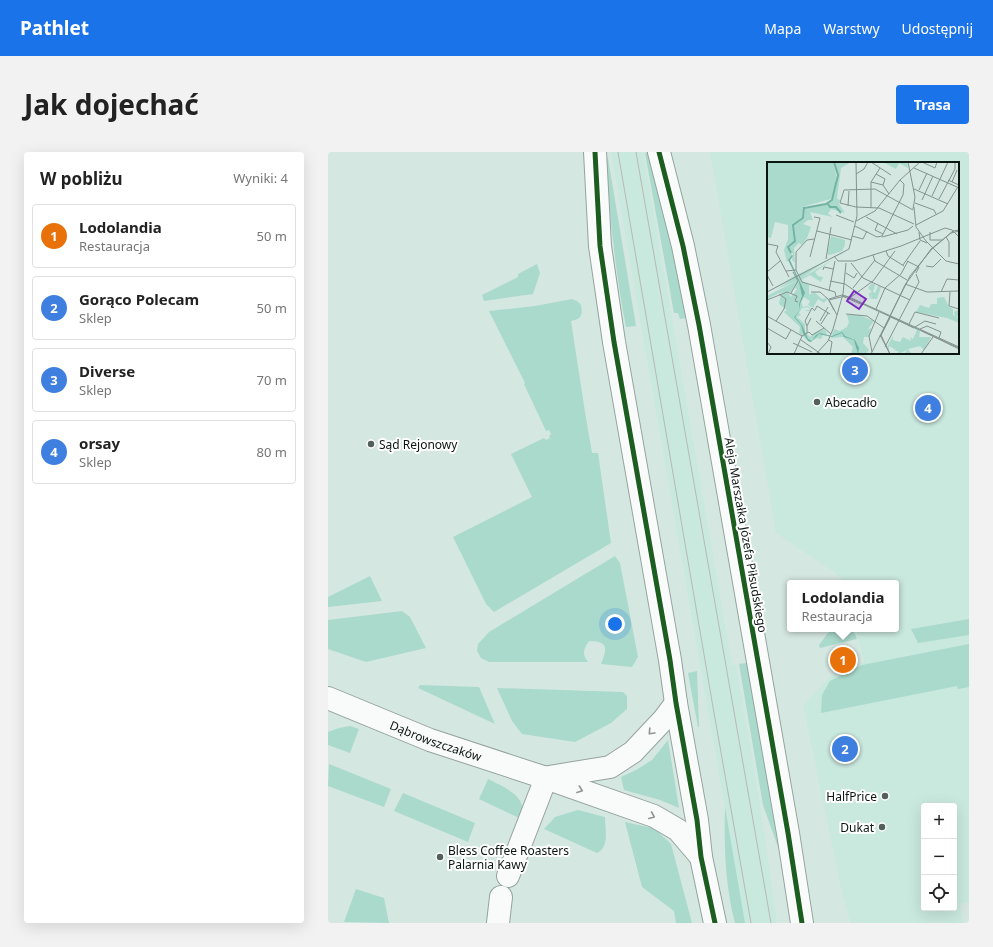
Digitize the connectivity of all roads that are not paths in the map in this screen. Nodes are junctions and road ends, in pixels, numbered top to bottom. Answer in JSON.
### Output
{"nodes":[{"id":1,"x":595,"y":152,"type":"edge"},
{"id":2,"x":660,"y":152,"type":"edge"},
{"id":3,"x":328,"y":698,"type":"edge"},
{"id":4,"x":676,"y":703,"type":"junction"},
{"id":5,"x":546,"y":778,"type":"junction"},
{"id":6,"x":701,"y":857,"type":"junction"},
{"id":7,"x":508,"y":876,"type":"dead end"},
{"id":8,"x":501,"y":897,"type":"dead end"},
{"id":9,"x":498,"y":923,"type":"edge"},
{"id":10,"x":714,"y":923,"type":"edge"},
{"id":11,"x":802,"y":923,"type":"edge"}],
"edges":[{"from":1,"to":4,"type":"street"},
{"from":2,"to":11,"type":"street","name":"Aleja Marszałka Józefa Piłsudskiego"},
{"from":3,"to":5,"type":"street","name":"Dąbrowszczaków"},
{"from":4,"to":5,"type":"street","name":"Dąbrowszczaków","one_way":true},
{"from":4,"to":6,"type":"street"},
{"from":5,"to":6,"type":"street","name":"Dąbrowszczaków","one_way":true},
{"from":5,"to":7,"type":"street"},
{"from":6,"to":10,"type":"street"},
{"from":8,"to":9,"type":"street"}]}
